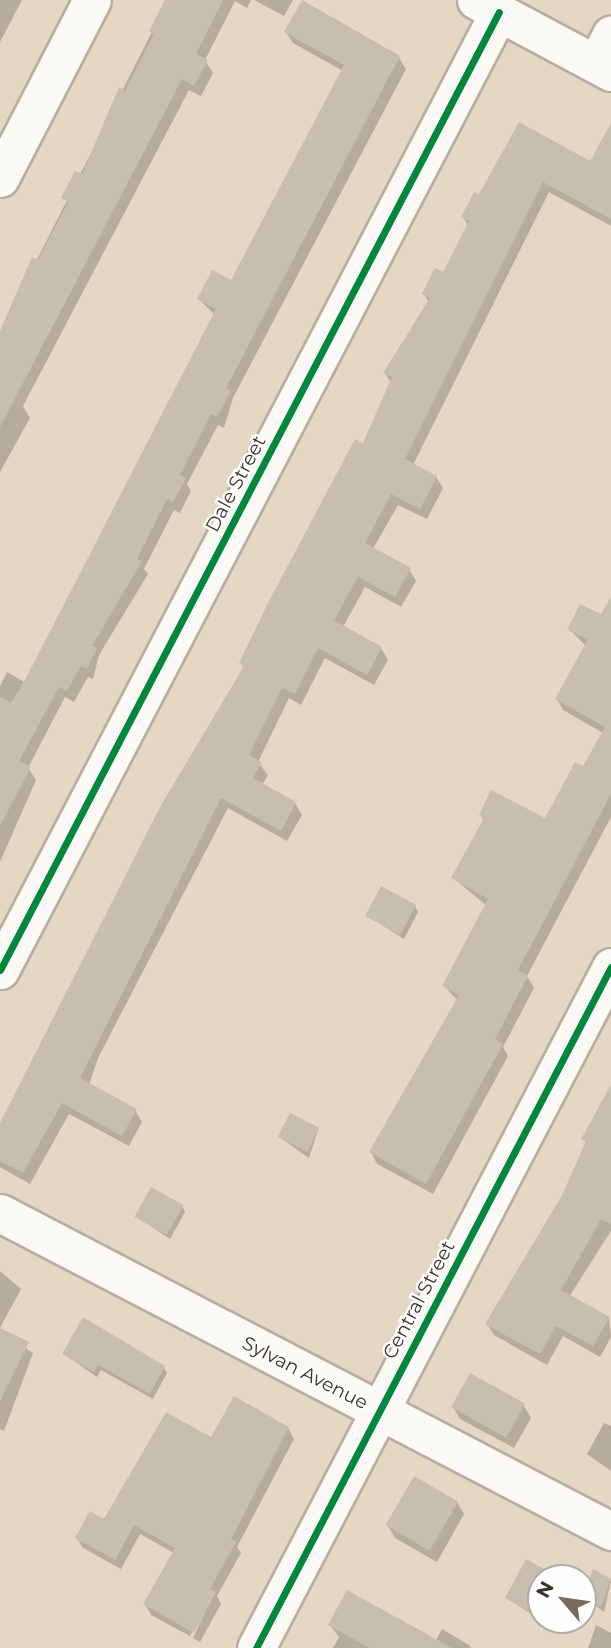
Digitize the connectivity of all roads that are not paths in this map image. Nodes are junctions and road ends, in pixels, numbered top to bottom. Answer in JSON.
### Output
{"nodes":[{"id":1,"x":92,"y":0,"type":"edge"},
{"id":2,"x":487,"y":6,"type":"edge"},
{"id":3,"x":606,"y":57,"type":"edge"},
{"id":4,"x":0,"y":178,"type":"edge"},
{"id":5,"x":611,"y":967,"type":"edge"},
{"id":6,"x":0,"y":970,"type":"edge"},
{"id":7,"x":0,"y":1213,"type":"edge"},
{"id":8,"x":379,"y":1411,"type":"junction"},
{"id":9,"x":611,"y":1531,"type":"edge"},
{"id":10,"x":256,"y":1648,"type":"edge"}],
"edges":[{"from":1,"to":4,"type":"street"},
{"from":2,"to":3,"type":"street"},
{"from":2,"to":6,"type":"street","name":"Dale Street"},
{"from":5,"to":8,"type":"street","name":"Central Street"},
{"from":7,"to":8,"type":"street","name":"Sylvan Avenue"},
{"from":8,"to":9,"type":"street","name":"Sylvan Avenue"},
{"from":8,"to":10,"type":"street","name":"Central Street"}]}
